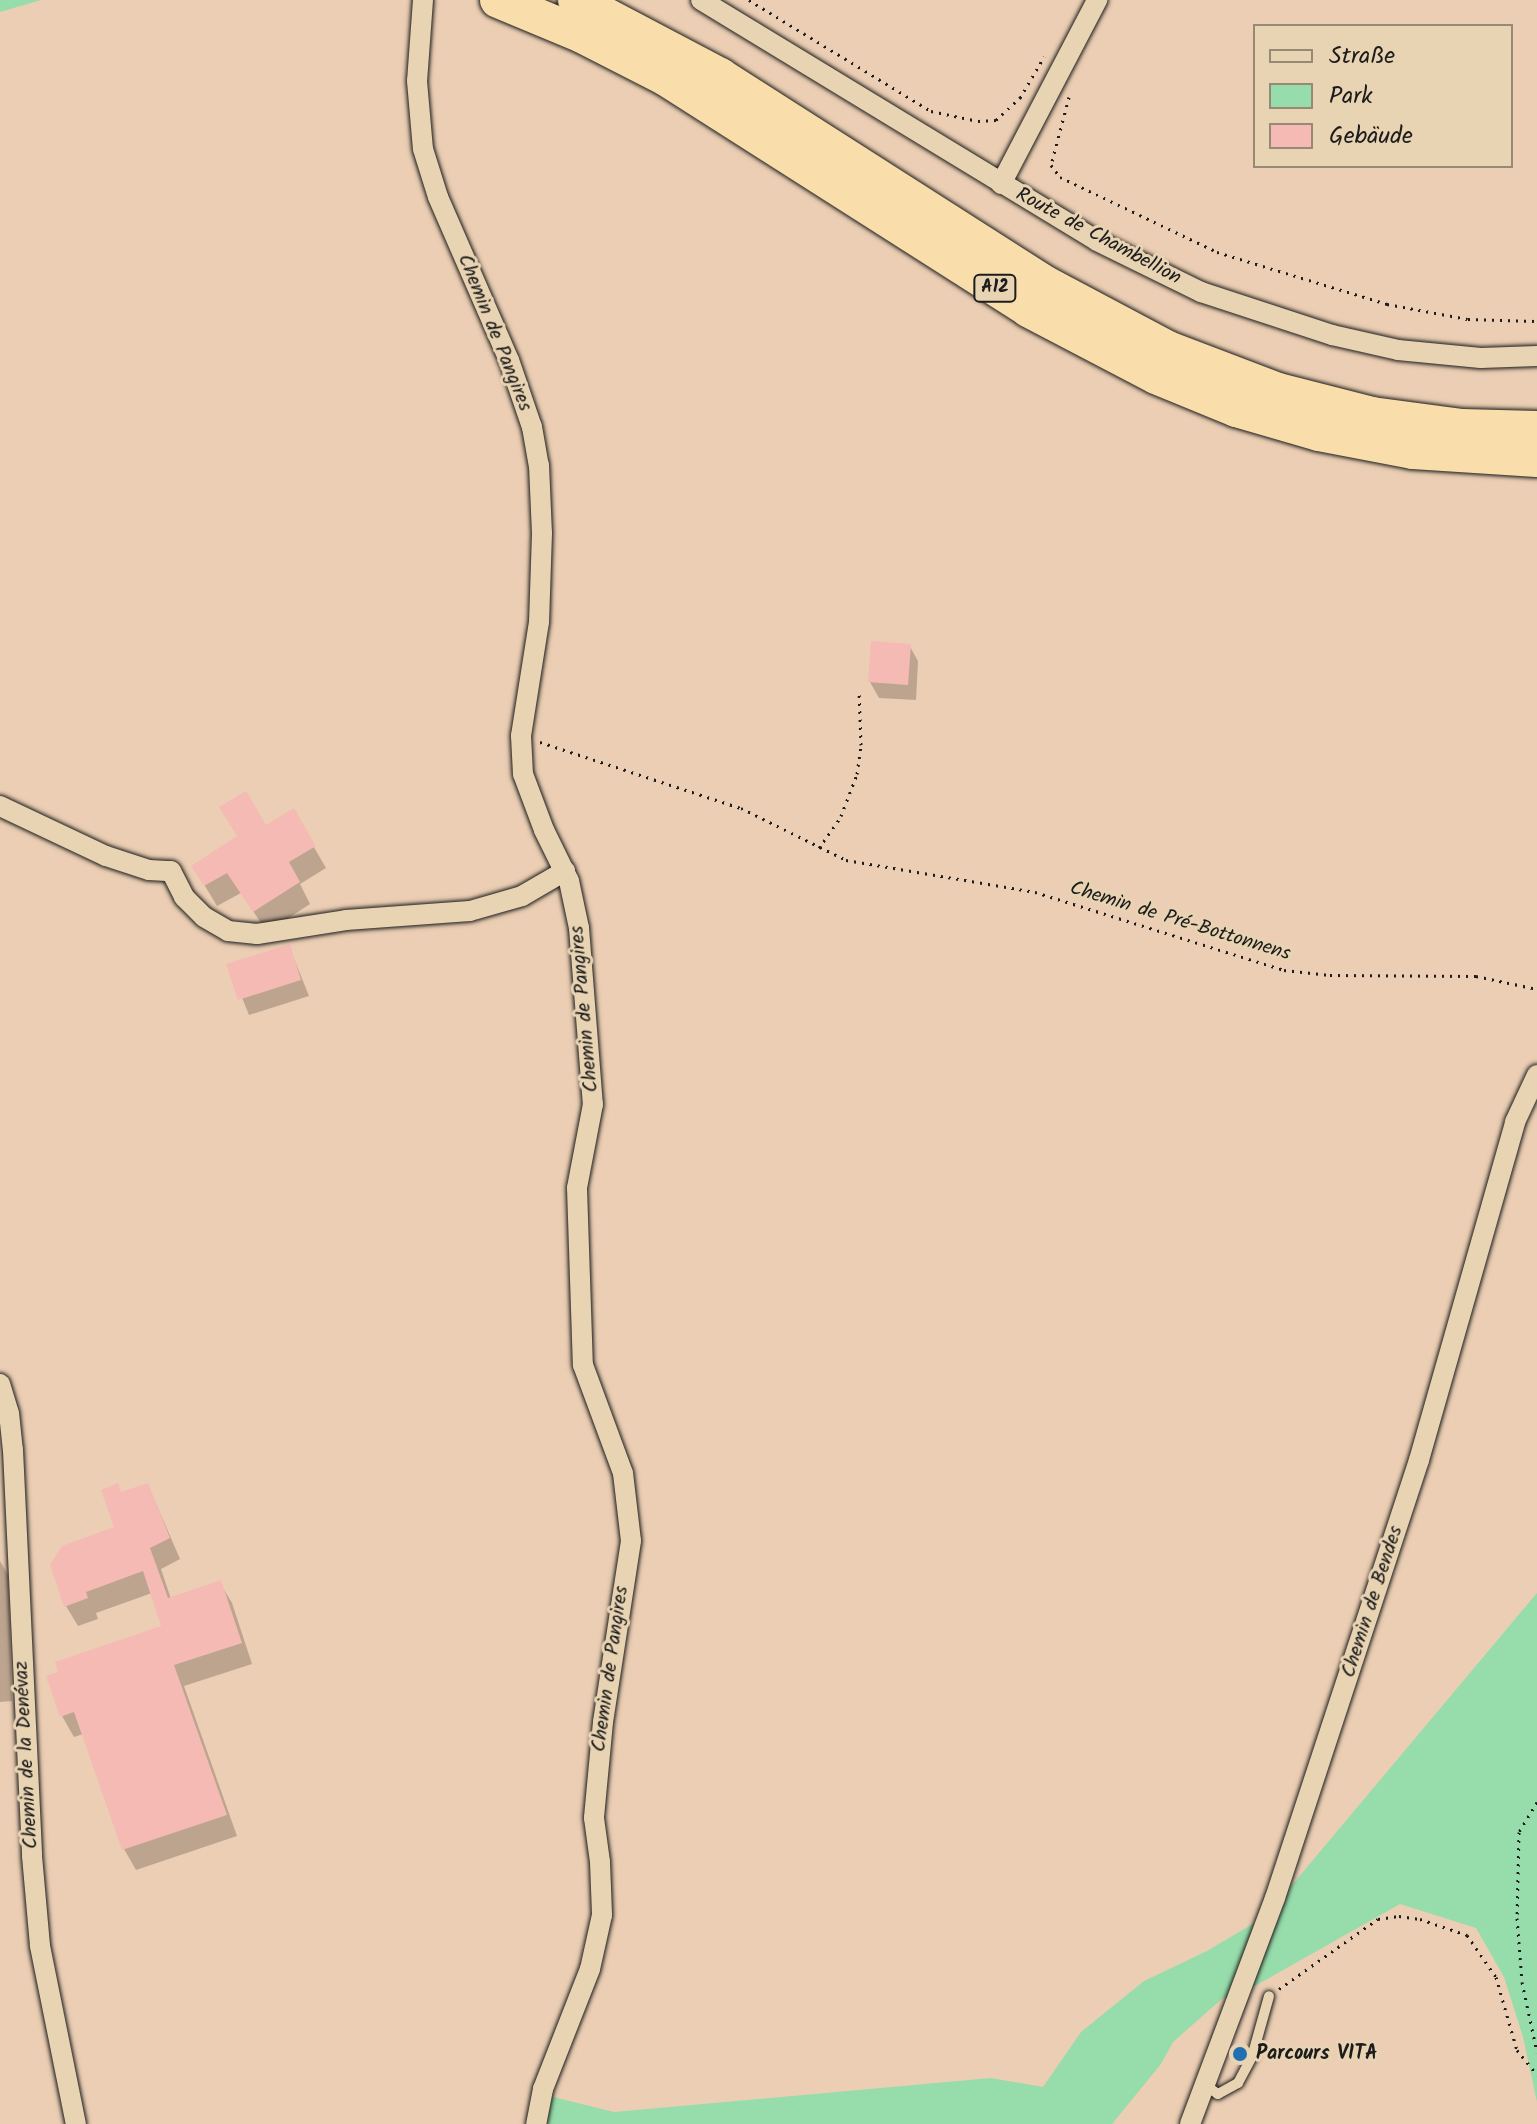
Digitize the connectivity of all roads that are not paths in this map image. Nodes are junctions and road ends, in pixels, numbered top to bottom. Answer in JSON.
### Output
{"nodes":[{"id":1,"x":423,"y":0,"type":"edge"},
{"id":2,"x":498,"y":0,"type":"edge"},
{"id":3,"x":576,"y":0,"type":"edge"},
{"id":4,"x":701,"y":0,"type":"edge"},
{"id":5,"x":1097,"y":0,"type":"edge"},
{"id":6,"x":1001,"y":184,"type":"junction"},
{"id":7,"x":1537,"y":356,"type":"edge"},
{"id":8,"x":1537,"y":429,"type":"edge"},
{"id":9,"x":1537,"y":459,"type":"edge"},
{"id":10,"x":0,"y":806,"type":"edge"},
{"id":11,"x":565,"y":871,"type":"junction"},
{"id":12,"x":1537,"y":1075,"type":"edge"},
{"id":13,"x":0,"y":1384,"type":"edge"},
{"id":14,"x":1269,"y":1996,"type":"road end"},
{"id":15,"x":1204,"y":2084,"type":"junction"},
{"id":16,"x":76,"y":2124,"type":"edge"},
{"id":17,"x":536,"y":2124,"type":"edge"},
{"id":18,"x":1190,"y":2124,"type":"edge"}],
"edges":[{"from":1,"to":11,"type":"street","name":"Chemin de Pangires"},
{"from":2,"to":9,"type":"highway","number":"A12"},
{"from":3,"to":8,"type":"highway","number":"A12"},
{"from":4,"to":6,"type":"street","name":"Route de Chambellion"},
{"from":5,"to":6,"type":"street"},
{"from":6,"to":7,"type":"street","name":"Route de Chambellion"},
{"from":10,"to":11,"type":"street"},
{"from":11,"to":17,"type":"street","name":"Chemin de Pangires"},
{"from":12,"to":15,"type":"street","name":"Chemin de Bendes"},
{"from":13,"to":16,"type":"street","name":"Chemin de la Denévaz"},
{"from":14,"to":15,"type":"lane"},
{"from":15,"to":18,"type":"street","name":"Chemin de Bendes"}]}
